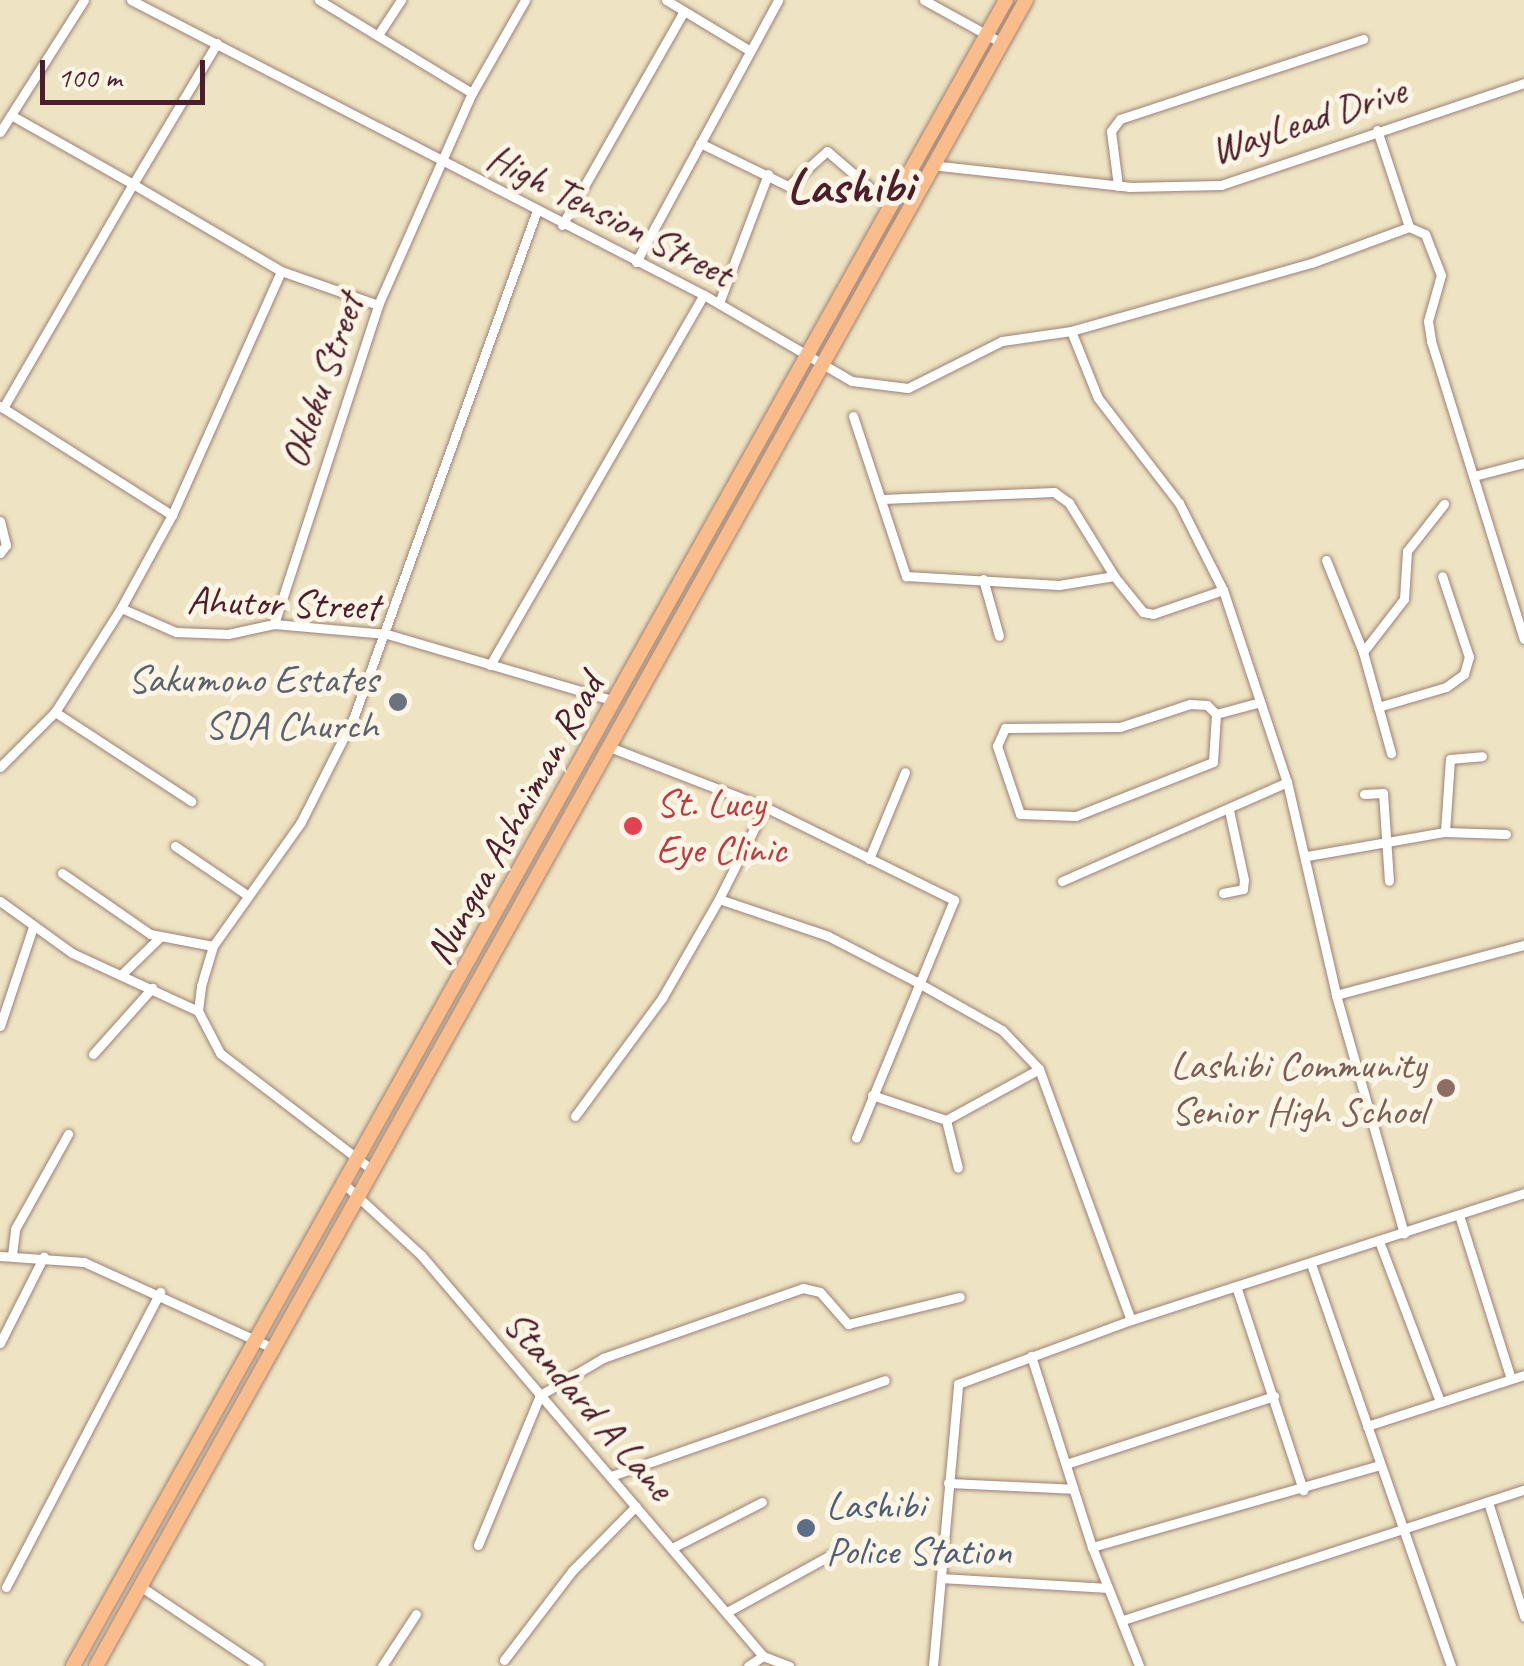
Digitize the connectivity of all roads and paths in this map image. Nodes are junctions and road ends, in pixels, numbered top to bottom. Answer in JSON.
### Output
{"nodes":[{"id":1,"x":84,"y":0,"type":"edge"},
{"id":2,"x":131,"y":0,"type":"edge"},
{"id":3,"x":319,"y":0,"type":"edge"},
{"id":4,"x":400,"y":0,"type":"edge"},
{"id":5,"x":525,"y":0,"type":"edge"},
{"id":6,"x":666,"y":0,"type":"edge"},
{"id":7,"x":778,"y":0,"type":"edge"},
{"id":8,"x":924,"y":0,"type":"edge"},
{"id":9,"x":1006,"y":0,"type":"edge"},
{"id":10,"x":1026,"y":0,"type":"edge"},
{"id":11,"x":684,"y":10,"type":"junction"},
{"id":12,"x":378,"y":35,"type":"junction"},
{"id":13,"x":994,"y":38,"type":"junction"},
{"id":14,"x":1363,"y":40,"type":"dead end"},
{"id":15,"x":217,"y":43,"type":"junction"},
{"id":16,"x":749,"y":50,"type":"junction"},
{"id":17,"x":1524,"y":83,"type":"edge"},
{"id":18,"x":472,"y":94,"type":"junction"},
{"id":19,"x":10,"y":115,"type":"junction"},
{"id":20,"x":1378,"y":130,"type":"junction"},
{"id":21,"x":0,"y":132,"type":"edge"},
{"id":22,"x":700,"y":142,"type":"junction"},
{"id":23,"x":441,"y":162,"type":"junction"},
{"id":24,"x":928,"y":164,"type":"junction"},
{"id":25,"x":768,"y":174,"type":"junction"},
{"id":26,"x":133,"y":184,"type":"junction"},
{"id":27,"x":1118,"y":186,"type":"junction"},
{"id":28,"x":891,"y":206,"type":"junction"},
{"id":29,"x":536,"y":214,"type":"junction"},
{"id":30,"x":562,"y":225,"type":"junction"},
{"id":31,"x":1410,"y":227,"type":"junction"},
{"id":32,"x":636,"y":262,"type":"junction"},
{"id":33,"x":281,"y":271,"type":"junction"},
{"id":34,"x":704,"y":295,"type":"junction"},
{"id":35,"x":719,"y":303,"type":"junction"},
{"id":36,"x":378,"y":305,"type":"junction"},
{"id":37,"x":1071,"y":331,"type":"junction"},
{"id":38,"x":806,"y":353,"type":"junction"},
{"id":39,"x":821,"y":365,"type":"junction"},
{"id":40,"x":1,"y":407,"type":"edge"},
{"id":41,"x":852,"y":416,"type":"dead end"},
{"id":42,"x":1524,"y":463,"type":"edge"},
{"id":43,"x":1474,"y":476,"type":"junction"},
{"id":44,"x":882,"y":499,"type":"junction"},
{"id":45,"x":1444,"y":504,"type":"dead end"},
{"id":46,"x":172,"y":515,"type":"junction"},
{"id":47,"x":0,"y":522,"type":"edge"},
{"id":48,"x":0,"y":553,"type":"edge"},
{"id":49,"x":1326,"y":560,"type":"dead end"},
{"id":50,"x":1114,"y":576,"type":"junction"},
{"id":51,"x":1442,"y":576,"type":"dead end"},
{"id":52,"x":983,"y":579,"type":"junction"},
{"id":53,"x":1223,"y":590,"type":"junction"},
{"id":54,"x":121,"y":608,"type":"junction"},
{"id":55,"x":274,"y":624,"type":"junction"},
{"id":56,"x":387,"y":634,"type":"junction"},
{"id":57,"x":999,"y":636,"type":"dead end"},
{"id":58,"x":1524,"y":639,"type":"edge"},
{"id":59,"x":1362,"y":652,"type":"junction"},
{"id":60,"x":490,"y":664,"type":"junction"},
{"id":61,"x":617,"y":702,"type":"junction"},
{"id":62,"x":1257,"y":703,"type":"junction"},
{"id":63,"x":1378,"y":706,"type":"junction"},
{"id":64,"x":55,"y":712,"type":"junction"},
{"id":65,"x":1216,"y":714,"type":"junction"},
{"id":66,"x":612,"y":748,"type":"junction"},
{"id":67,"x":1391,"y":753,"type":"dead end"},
{"id":68,"x":1482,"y":756,"type":"dead end"},
{"id":69,"x":0,"y":767,"type":"edge"},
{"id":70,"x":904,"y":772,"type":"dead end"},
{"id":71,"x":1287,"y":782,"type":"junction"},
{"id":72,"x":1364,"y":794,"type":"dead end"},
{"id":73,"x":191,"y":801,"type":"dead end"},
{"id":74,"x":766,"y":807,"type":"junction"},
{"id":75,"x":1229,"y":810,"type":"junction"},
{"id":76,"x":1445,"y":832,"type":"junction"},
{"id":77,"x":1506,"y":834,"type":"dead end"},
{"id":78,"x":1388,"y":842,"type":"junction"},
{"id":79,"x":174,"y":846,"type":"dead end"},
{"id":80,"x":1306,"y":856,"type":"junction"},
{"id":81,"x":869,"y":858,"type":"junction"},
{"id":82,"x":62,"y":873,"type":"dead end"},
{"id":83,"x":1390,"y":880,"type":"dead end"},
{"id":84,"x":1062,"y":881,"type":"dead end"},
{"id":85,"x":1223,"y":893,"type":"dead end"},
{"id":86,"x":247,"y":895,"type":"junction"},
{"id":87,"x":719,"y":899,"type":"junction"},
{"id":88,"x":0,"y":901,"type":"edge"},
{"id":89,"x":33,"y":927,"type":"junction"},
{"id":90,"x":159,"y":938,"type":"junction"},
{"id":91,"x":1524,"y":944,"type":"edge"},
{"id":92,"x":214,"y":946,"type":"junction"},
{"id":93,"x":120,"y":974,"type":"junction"},
{"id":94,"x":915,"y":980,"type":"junction"},
{"id":95,"x":152,"y":988,"type":"junction"},
{"id":96,"x":1336,"y":995,"type":"junction"},
{"id":97,"x":198,"y":1011,"type":"junction"},
{"id":98,"x":0,"y":1026,"type":"edge"},
{"id":99,"x":93,"y":1054,"type":"dead end"},
{"id":100,"x":1040,"y":1069,"type":"junction"},
{"id":101,"x":872,"y":1096,"type":"junction"},
{"id":102,"x":575,"y":1116,"type":"dead end"},
{"id":103,"x":946,"y":1120,"type":"junction"},
{"id":104,"x":68,"y":1134,"type":"dead end"},
{"id":105,"x":856,"y":1138,"type":"dead end"},
{"id":106,"x":354,"y":1159,"type":"junction"},
{"id":107,"x":958,"y":1168,"type":"dead end"},
{"id":108,"x":370,"y":1169,"type":"junction"},
{"id":109,"x":341,"y":1182,"type":"junction"},
{"id":110,"x":358,"y":1192,"type":"junction"},
{"id":111,"x":1524,"y":1193,"type":"edge"},
{"id":112,"x":1459,"y":1214,"type":"junction"},
{"id":113,"x":1404,"y":1233,"type":"junction"},
{"id":114,"x":1379,"y":1241,"type":"junction"},
{"id":115,"x":0,"y":1256,"type":"edge"},
{"id":116,"x":12,"y":1256,"type":"junction"},
{"id":117,"x":44,"y":1256,"type":"junction"},
{"id":118,"x":1311,"y":1264,"type":"junction"},
{"id":119,"x":1238,"y":1289,"type":"junction"},
{"id":120,"x":160,"y":1292,"type":"junction"},
{"id":121,"x":960,"y":1296,"type":"dead end"},
{"id":122,"x":1130,"y":1320,"type":"junction"},
{"id":123,"x":258,"y":1340,"type":"junction"},
{"id":124,"x":0,"y":1343,"type":"edge"},
{"id":125,"x":275,"y":1349,"type":"junction"},
{"id":126,"x":1032,"y":1356,"type":"junction"},
{"id":127,"x":1524,"y":1375,"type":"edge"},
{"id":128,"x":1511,"y":1379,"type":"junction"},
{"id":129,"x":885,"y":1380,"type":"dead end"},
{"id":130,"x":540,"y":1395,"type":"junction"},
{"id":131,"x":1274,"y":1396,"type":"junction"},
{"id":132,"x":1440,"y":1402,"type":"junction"},
{"id":133,"x":1367,"y":1426,"type":"junction"},
{"id":134,"x":1066,"y":1464,"type":"junction"},
{"id":135,"x":1380,"y":1465,"type":"junction"},
{"id":136,"x":611,"y":1476,"type":"junction"},
{"id":137,"x":948,"y":1483,"type":"junction"},
{"id":138,"x":1073,"y":1489,"type":"junction"},
{"id":139,"x":1302,"y":1490,"type":"junction"},
{"id":140,"x":1524,"y":1490,"type":"edge"},
{"id":141,"x":762,"y":1502,"type":"dead end"},
{"id":142,"x":1488,"y":1502,"type":"junction"},
{"id":143,"x":636,"y":1506,"type":"junction"},
{"id":144,"x":1404,"y":1531,"type":"junction"},
{"id":145,"x":478,"y":1544,"type":"dead end"},
{"id":146,"x":1092,"y":1547,"type":"junction"},
{"id":147,"x":672,"y":1548,"type":"junction"},
{"id":148,"x":836,"y":1552,"type":"dead end"},
{"id":149,"x":941,"y":1578,"type":"junction"},
{"id":150,"x":140,"y":1586,"type":"junction"},
{"id":151,"x":6,"y":1587,"type":"dead end"},
{"id":152,"x":1108,"y":1588,"type":"junction"},
{"id":153,"x":727,"y":1612,"type":"junction"},
{"id":154,"x":416,"y":1614,"type":"dead end"},
{"id":155,"x":1524,"y":1616,"type":"edge"},
{"id":156,"x":1123,"y":1620,"type":"junction"},
{"id":157,"x":763,"y":1656,"type":"junction"},
{"id":158,"x":504,"y":1660,"type":"dead end"},
{"id":159,"x":73,"y":1666,"type":"edge"},
{"id":160,"x":96,"y":1666,"type":"edge"},
{"id":161,"x":259,"y":1666,"type":"edge"},
{"id":162,"x":382,"y":1666,"type":"edge"},
{"id":163,"x":747,"y":1666,"type":"edge"},
{"id":164,"x":789,"y":1666,"type":"edge"},
{"id":165,"x":933,"y":1666,"type":"edge"},
{"id":166,"x":1138,"y":1666,"type":"edge"},
{"id":167,"x":1451,"y":1666,"type":"edge"}],
"edges":[{"from":1,"to":19,"type":"street"},
{"from":2,"to":15,"type":"street","name":"High Tension Street"},
{"from":3,"to":12,"type":"street"},
{"from":4,"to":12,"type":"street"},
{"from":5,"to":18,"type":"street","name":"Okleku Street"},
{"from":6,"to":11,"type":"street"},
{"from":7,"to":16,"type":"street"},
{"from":8,"to":13,"type":"street"},
{"from":9,"to":13,"type":"main road","name":"Nungua Ashaiman Road"},
{"from":10,"to":13,"type":"main road","name":"Nungua Ashaiman Road"},
{"from":11,"to":16,"type":"street"},
{"from":11,"to":30,"type":"street"},
{"from":12,"to":18,"type":"street"},
{"from":13,"to":24,"type":"main road","name":"Nungua Ashaiman Road"},
{"from":13,"to":28,"type":"main road","name":"Nungua Ashaiman Road"},
{"from":14,"to":27,"type":"street"},
{"from":15,"to":23,"type":"street","name":"High Tension Street"},
{"from":15,"to":26,"type":"street"},
{"from":16,"to":22,"type":"street"},
{"from":17,"to":20,"type":"street","name":"WayLead Drive"},
{"from":18,"to":23,"type":"street","name":"Okleku Street"},
{"from":19,"to":21,"type":"street"},
{"from":19,"to":26,"type":"street"},
{"from":20,"to":27,"type":"street","name":"WayLead Drive"},
{"from":20,"to":31,"type":"street"},
{"from":22,"to":25,"type":"street"},
{"from":22,"to":32,"type":"street"},
{"from":23,"to":29,"type":"street","name":"High Tension Street"},
{"from":23,"to":36,"type":"street","name":"Okleku Street"},
{"from":24,"to":27,"type":"street","name":"WayLead Drive"},
{"from":24,"to":39,"type":"main road","name":"Nungua Ashaiman Road"},
{"from":25,"to":28,"type":"street"},
{"from":25,"to":35,"type":"street"},
{"from":26,"to":33,"type":"street"},
{"from":26,"to":40,"type":"street"},
{"from":28,"to":38,"type":"main road","name":"Nungua Ashaiman Road"},
{"from":29,"to":30,"type":"street","name":"High Tension Street"},
{"from":29,"to":56,"type":"street"},
{"from":30,"to":32,"type":"street","name":"High Tension Street"},
{"from":31,"to":37,"type":"street","name":"High Tension Street"},
{"from":31,"to":43,"type":"street"},
{"from":32,"to":34,"type":"street","name":"High Tension Street"},
{"from":33,"to":36,"type":"street"},
{"from":33,"to":46,"type":"street"},
{"from":34,"to":35,"type":"street","name":"High Tension Street"},
{"from":34,"to":60,"type":"street"},
{"from":35,"to":38,"type":"street","name":"High Tension Street"},
{"from":36,"to":55,"type":"street","name":"Okleku Street"},
{"from":37,"to":39,"type":"street","name":"High Tension Street"},
{"from":37,"to":53,"type":"street"},
{"from":38,"to":39,"type":"street","name":"High Tension Street"},
{"from":38,"to":61,"type":"main road","name":"Nungua Ashaiman Road"},
{"from":39,"to":66,"type":"main road","name":"Nungua Ashaiman Road"},
{"from":40,"to":46,"type":"street"},
{"from":41,"to":44,"type":"street"},
{"from":42,"to":43,"type":"street"},
{"from":43,"to":58,"type":"street"},
{"from":44,"to":50,"type":"street"},
{"from":44,"to":52,"type":"street"},
{"from":45,"to":59,"type":"street"},
{"from":46,"to":54,"type":"street"},
{"from":47,"to":48,"type":"street"},
{"from":49,"to":59,"type":"street"},
{"from":50,"to":52,"type":"street"},
{"from":50,"to":53,"type":"street"},
{"from":51,"to":63,"type":"street"},
{"from":52,"to":57,"type":"street"},
{"from":53,"to":62,"type":"street"},
{"from":54,"to":55,"type":"street","name":"Ahutor Street"},
{"from":54,"to":64,"type":"street"},
{"from":55,"to":56,"type":"street","name":"Ahutor Street"},
{"from":56,"to":60,"type":"street","name":"Ahutor Street"},
{"from":56,"to":86,"type":"street"},
{"from":59,"to":63,"type":"street"},
{"from":60,"to":61,"type":"street","name":"Ahutor Street"},
{"from":61,"to":106,"type":"main road","name":"Nungua Ashaiman Road"},
{"from":62,"to":65,"type":"street"},
{"from":62,"to":71,"type":"street"},
{"from":63,"to":67,"type":"street"},
{"from":64,"to":69,"type":"street"},
{"from":64,"to":73,"type":"street"},
{"from":65,"to":65,"type":"street"},
{"from":66,"to":74,"type":"street"},
{"from":66,"to":108,"type":"main road","name":"Nungua Ashaiman Road"},
{"from":68,"to":76,"type":"street"},
{"from":70,"to":81,"type":"street"},
{"from":71,"to":75,"type":"street"},
{"from":71,"to":80,"type":"street"},
{"from":72,"to":78,"type":"street"},
{"from":74,"to":81,"type":"street"},
{"from":74,"to":87,"type":"street"},
{"from":75,"to":84,"type":"street"},
{"from":75,"to":85,"type":"street"},
{"from":76,"to":77,"type":"street"},
{"from":76,"to":78,"type":"street"},
{"from":78,"to":80,"type":"street"},
{"from":78,"to":83,"type":"street"},
{"from":79,"to":86,"type":"street"},
{"from":80,"to":96,"type":"street"},
{"from":81,"to":94,"type":"street"},
{"from":82,"to":90,"type":"street"},
{"from":86,"to":92,"type":"street"},
{"from":87,"to":94,"type":"street"},
{"from":87,"to":102,"type":"street"},
{"from":88,"to":89,"type":"street"},
{"from":89,"to":93,"type":"street"},
{"from":89,"to":98,"type":"street"},
{"from":90,"to":92,"type":"street"},
{"from":90,"to":93,"type":"street"},
{"from":91,"to":96,"type":"street"},
{"from":92,"to":97,"type":"street"},
{"from":93,"to":95,"type":"street"},
{"from":94,"to":100,"type":"street"},
{"from":94,"to":101,"type":"street"},
{"from":95,"to":97,"type":"street"},
{"from":95,"to":99,"type":"street"},
{"from":96,"to":113,"type":"street"},
{"from":97,"to":106,"type":"street"},
{"from":100,"to":103,"type":"street"},
{"from":100,"to":122,"type":"street"},
{"from":101,"to":103,"type":"street"},
{"from":101,"to":105,"type":"street"},
{"from":103,"to":107,"type":"street"},
{"from":104,"to":116,"type":"street"},
{"from":106,"to":108,"type":"street"},
{"from":106,"to":109,"type":"main road","name":"Nungua Ashaiman Road"},
{"from":108,"to":110,"type":"main road","name":"Nungua Ashaiman Road"},
{"from":109,"to":110,"type":"street","name":"Standard A Lane"},
{"from":109,"to":123,"type":"main road","name":"Nungua Ashaiman Road"},
{"from":110,"to":125,"type":"main road","name":"Nungua Ashaiman Road"},
{"from":110,"to":130,"type":"street","name":"Standard A Lane"},
{"from":111,"to":112,"type":"street"},
{"from":112,"to":113,"type":"street"},
{"from":112,"to":128,"type":"street"},
{"from":113,"to":114,"type":"street"},
{"from":114,"to":118,"type":"street"},
{"from":114,"to":132,"type":"street"},
{"from":115,"to":116,"type":"street"},
{"from":116,"to":117,"type":"street"},
{"from":117,"to":120,"type":"street"},
{"from":117,"to":124,"type":"street"},
{"from":118,"to":119,"type":"street"},
{"from":118,"to":133,"type":"street"},
{"from":119,"to":122,"type":"street"},
{"from":119,"to":131,"type":"street"},
{"from":120,"to":123,"type":"street"},
{"from":120,"to":151,"type":"street"},
{"from":121,"to":130,"type":"street"},
{"from":122,"to":126,"type":"street"},
{"from":123,"to":125,"type":"street"},
{"from":123,"to":159,"type":"main road","name":"Nungua Ashaiman Road"},
{"from":125,"to":150,"type":"main road","name":"Nungua Ashaiman Road"},
{"from":126,"to":134,"type":"street"},
{"from":126,"to":137,"type":"street"},
{"from":127,"to":128,"type":"street"},
{"from":128,"to":132,"type":"street"},
{"from":129,"to":136,"type":"street"},
{"from":130,"to":136,"type":"street","name":"Standard A Lane"},
{"from":130,"to":145,"type":"street"},
{"from":131,"to":134,"type":"street"},
{"from":131,"to":139,"type":"street"},
{"from":132,"to":133,"type":"street"},
{"from":133,"to":135,"type":"street"},
{"from":134,"to":138,"type":"street"},
{"from":135,"to":139,"type":"street"},
{"from":135,"to":144,"type":"street"},
{"from":136,"to":143,"type":"street","name":"Standard A Lane"},
{"from":137,"to":138,"type":"street"},
{"from":137,"to":149,"type":"street"},
{"from":138,"to":146,"type":"street"},
{"from":139,"to":146,"type":"street"},
{"from":140,"to":142,"type":"street"},
{"from":141,"to":147,"type":"street"},
{"from":142,"to":144,"type":"street"},
{"from":142,"to":155,"type":"street"},
{"from":143,"to":147,"type":"street","name":"Standard A Lane"},
{"from":143,"to":158,"type":"street"},
{"from":144,"to":156,"type":"street"},
{"from":144,"to":167,"type":"street"},
{"from":146,"to":152,"type":"street"},
{"from":147,"to":153,"type":"street","name":"Standard A Lane"},
{"from":148,"to":153,"type":"street"},
{"from":149,"to":152,"type":"street"},
{"from":149,"to":165,"type":"street"},
{"from":150,"to":160,"type":"main road","name":"Nungua Ashaiman Road"},
{"from":150,"to":161,"type":"street"},
{"from":152,"to":156,"type":"street"},
{"from":153,"to":157,"type":"street","name":"Standard A Lane"},
{"from":154,"to":162,"type":"street"},
{"from":156,"to":166,"type":"street"},
{"from":157,"to":163,"type":"street"},
{"from":157,"to":164,"type":"street","name":"Standard A Lane"}]}
